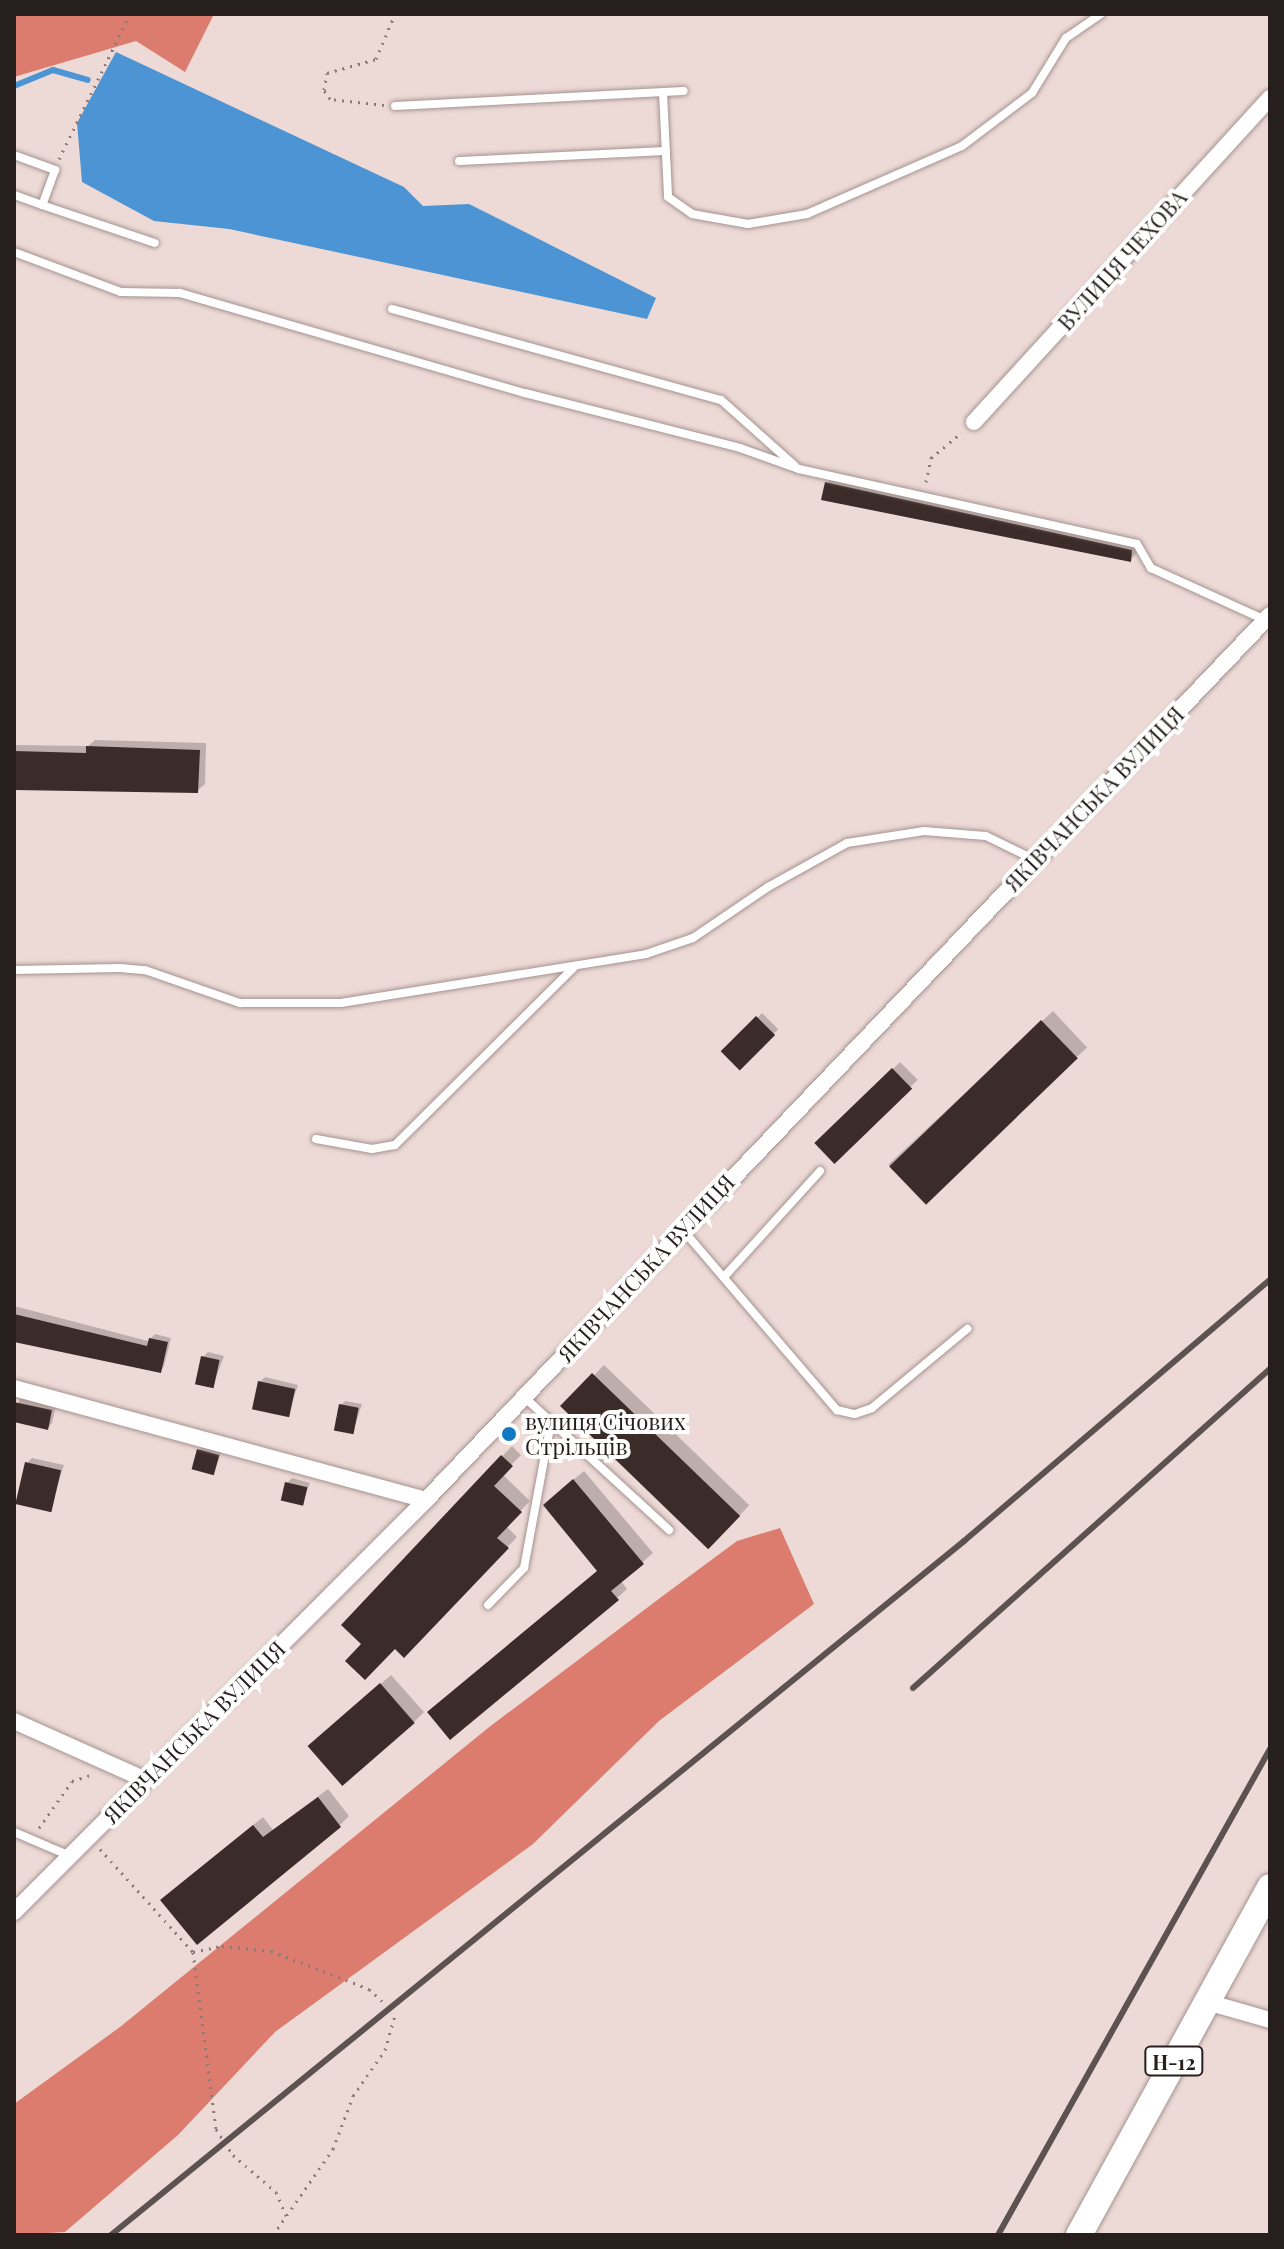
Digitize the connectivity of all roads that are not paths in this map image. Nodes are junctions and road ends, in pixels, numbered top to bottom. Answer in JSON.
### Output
{"nodes":[{"id":1,"x":1101,"y":14,"type":"edge"},
{"id":2,"x":684,"y":91,"type":"dead end"},
{"id":3,"x":663,"y":93,"type":"junction"},
{"id":4,"x":1270,"y":98,"type":"edge"},
{"id":5,"x":395,"y":106,"type":"road end"},
{"id":6,"x":666,"y":151,"type":"junction"},
{"id":7,"x":14,"y":155,"type":"edge"},
{"id":8,"x":459,"y":161,"type":"dead end"},
{"id":9,"x":14,"y":195,"type":"edge"},
{"id":10,"x":42,"y":205,"type":"junction"},
{"id":11,"x":155,"y":243,"type":"dead end"},
{"id":12,"x":14,"y":252,"type":"edge"},
{"id":13,"x":392,"y":309,"type":"dead end"},
{"id":14,"x":974,"y":422,"type":"road end"},
{"id":15,"x":799,"y":469,"type":"junction"},
{"id":16,"x":1268,"y":618,"type":"edge"},
{"id":17,"x":1035,"y":860,"type":"junction"},
{"id":18,"x":573,"y":968,"type":"junction"},
{"id":19,"x":14,"y":970,"type":"edge"},
{"id":20,"x":316,"y":1139,"type":"dead end"},
{"id":21,"x":820,"y":1171,"type":"dead end"},
{"id":22,"x":683,"y":1229,"type":"junction"},
{"id":23,"x":724,"y":1277,"type":"junction"},
{"id":24,"x":967,"y":1329,"type":"dead end"},
{"id":25,"x":14,"y":1388,"type":"edge"},
{"id":26,"x":524,"y":1397,"type":"junction"},
{"id":27,"x":551,"y":1422,"type":"junction"},
{"id":28,"x":426,"y":1500,"type":"junction"},
{"id":29,"x":669,"y":1530,"type":"dead end"},
{"id":30,"x":488,"y":1605,"type":"dead end"},
{"id":31,"x":14,"y":1721,"type":"edge"},
{"id":32,"x":146,"y":1780,"type":"junction"},
{"id":33,"x":14,"y":1832,"type":"edge"},
{"id":34,"x":71,"y":1856,"type":"junction"},
{"id":35,"x":1270,"y":1887,"type":"edge"},
{"id":36,"x":14,"y":1912,"type":"edge"},
{"id":37,"x":1207,"y":2002,"type":"junction"},
{"id":38,"x":1270,"y":2020,"type":"edge"},
{"id":39,"x":1079,"y":2235,"type":"edge"}],
"edges":[{"from":1,"to":6,"type":"lane"},
{"from":2,"to":3,"type":"lane"},
{"from":3,"to":5,"type":"lane"},
{"from":3,"to":6,"type":"lane"},
{"from":4,"to":14,"type":"street","name":"ВУЛИЦЯ ЧЕХОВА"},
{"from":6,"to":8,"type":"lane"},
{"from":7,"to":10,"type":"lane"},
{"from":9,"to":10,"type":"lane"},
{"from":10,"to":11,"type":"lane"},
{"from":12,"to":15,"type":"lane"},
{"from":13,"to":15,"type":"lane"},
{"from":15,"to":16,"type":"lane"},
{"from":16,"to":17,"type":"street","name":"ЯКІВЧАНСЬКА ВУЛИЦЯ"},
{"from":17,"to":18,"type":"lane"},
{"from":17,"to":22,"type":"street","name":"ЯКІВЧАНСЬКА ВУЛИЦЯ"},
{"from":18,"to":19,"type":"lane"},
{"from":18,"to":20,"type":"lane"},
{"from":21,"to":23,"type":"lane"},
{"from":22,"to":23,"type":"lane"},
{"from":22,"to":26,"type":"street","name":"ЯКІВЧАНСЬКА ВУЛИЦЯ"},
{"from":23,"to":24,"type":"lane"},
{"from":25,"to":28,"type":"street"},
{"from":26,"to":27,"type":"lane"},
{"from":26,"to":28,"type":"street","name":"ЯКІВЧАНСЬКА ВУЛИЦЯ"},
{"from":27,"to":29,"type":"lane"},
{"from":27,"to":30,"type":"lane"},
{"from":28,"to":32,"type":"street","name":"ЯКІВЧАНСЬКА ВУЛИЦЯ"},
{"from":31,"to":32,"type":"street"},
{"from":32,"to":34,"type":"street","name":"ЯКІВЧАНСЬКА ВУЛИЦЯ"},
{"from":33,"to":34,"type":"lane"},
{"from":34,"to":36,"type":"street","name":"ЯКІВЧАНСЬКА ВУЛИЦЯ"},
{"from":35,"to":37,"type":"main road","number":"Н-12"},
{"from":37,"to":38,"type":"street"},
{"from":37,"to":39,"type":"main road","number":"Н-12"}]}
